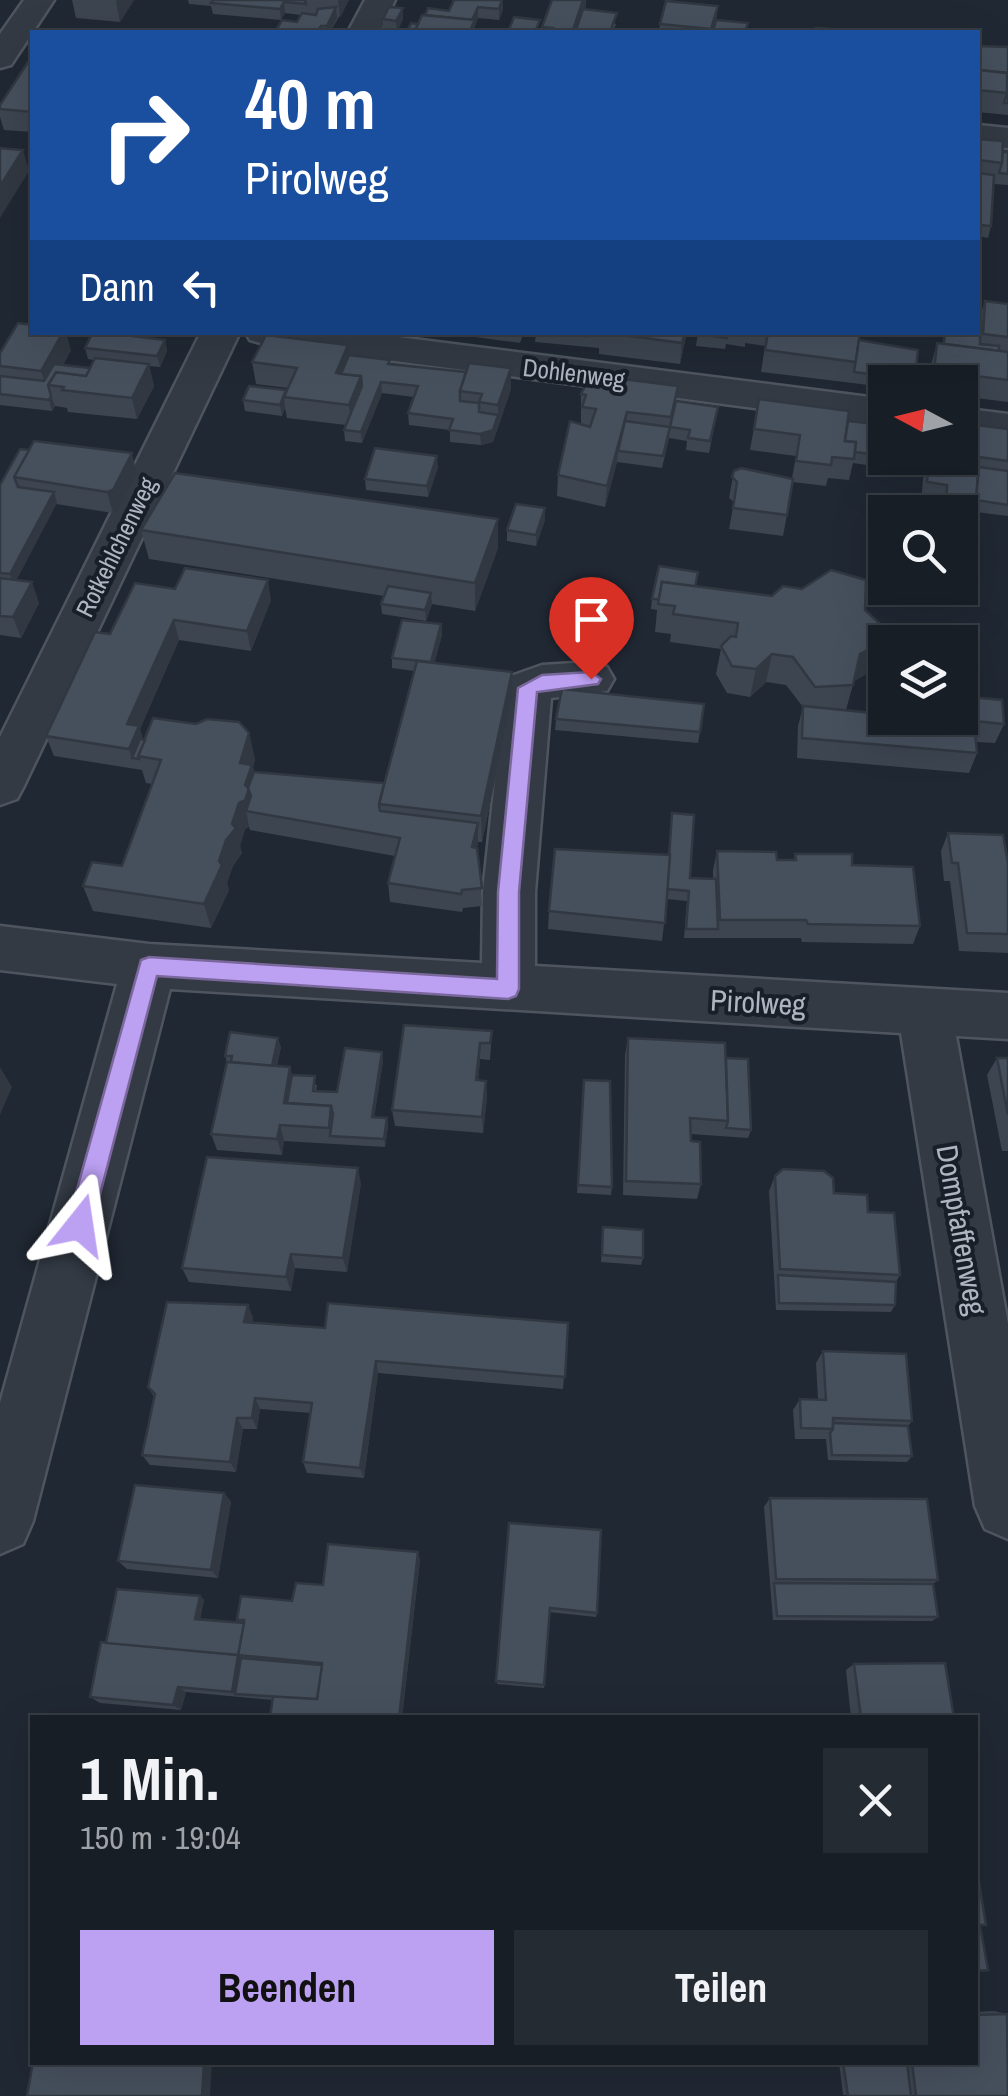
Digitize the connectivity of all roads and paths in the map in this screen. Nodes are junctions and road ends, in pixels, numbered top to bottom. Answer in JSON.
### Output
{"nodes":[{"id":1,"x":39,"y":0,"type":"edge"},
{"id":2,"x":380,"y":0,"type":"edge"},
{"id":3,"x":365,"y":30,"type":"edge"},
{"id":4,"x":12,"y":39,"type":"edge"},
{"id":5,"x":980,"y":135,"type":"edge"},
{"id":6,"x":1008,"y":138,"type":"edge"},
{"id":7,"x":220,"y":335,"type":"edge"},
{"id":8,"x":287,"y":335,"type":"edge"},
{"id":9,"x":868,"y":410,"type":"edge"},
{"id":10,"x":978,"y":423,"type":"edge"},
{"id":11,"x":1008,"y":427,"type":"edge"},
{"id":12,"x":591,"y":679,"type":"dead end"},
{"id":13,"x":4,"y":769,"type":"edge"},
{"id":14,"x":0,"y":948,"type":"edge"},
{"id":15,"x":149,"y":966,"type":"junction"},
{"id":16,"x":508,"y":989,"type":"junction"},
{"id":17,"x":925,"y":1012,"type":"junction"},
{"id":18,"x":1008,"y":1016,"type":"edge"},
{"id":19,"x":1008,"y":1506,"type":"edge"},
{"id":20,"x":0,"y":1521,"type":"edge"}],
"edges":[{"from":1,"to":4,"type":"street"},
{"from":2,"to":3,"type":"street"},
{"from":5,"to":6,"type":"street"},
{"from":7,"to":13,"type":"street","name":"Rotkehlchenweg"},
{"from":8,"to":9,"type":"street","name":"Dohlenweg"},
{"from":10,"to":11,"type":"street"},
{"from":12,"to":16,"type":"street"},
{"from":14,"to":15,"type":"street","name":"Pirolweg"},
{"from":15,"to":16,"type":"street","name":"Pirolweg"},
{"from":15,"to":20,"type":"street"},
{"from":16,"to":17,"type":"street","name":"Pirolweg"},
{"from":17,"to":18,"type":"street","name":"Pirolweg"},
{"from":17,"to":19,"type":"street","name":"Dompfaffenweg"}]}
